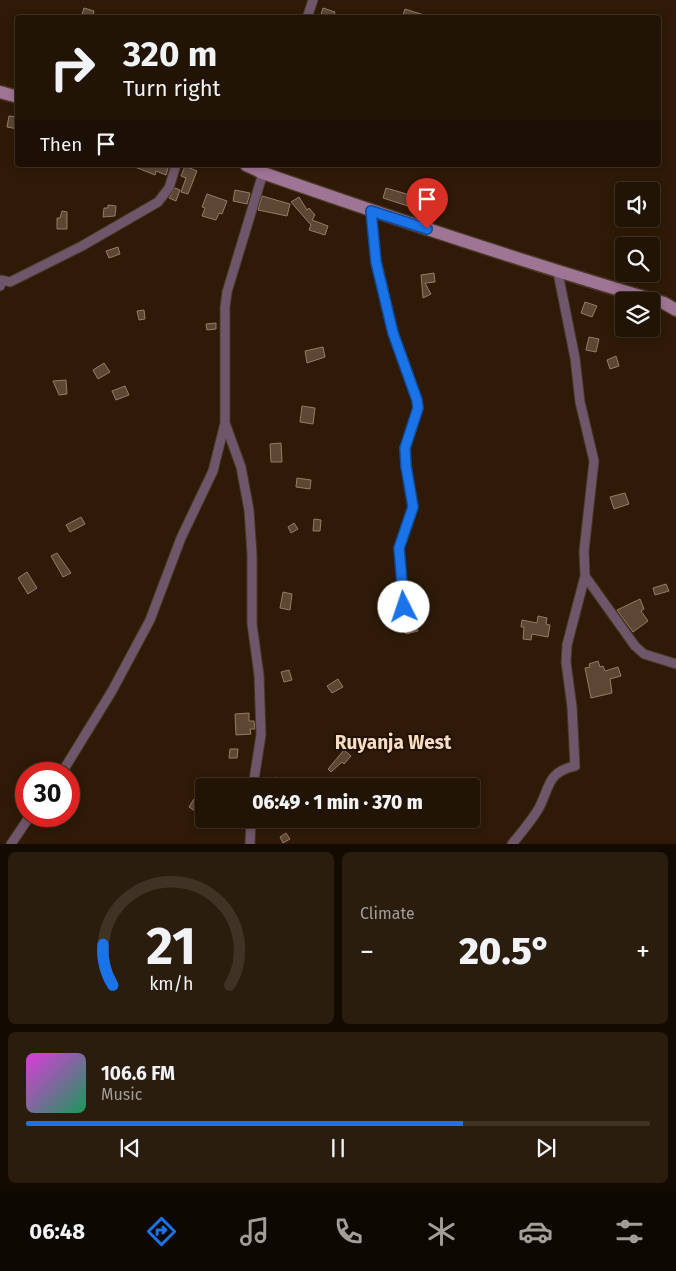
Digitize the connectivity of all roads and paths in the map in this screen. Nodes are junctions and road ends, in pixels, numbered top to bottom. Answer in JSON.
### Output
{"nodes":[{"id":1,"x":313,"y":0,"type":"edge"},
{"id":2,"x":308,"y":15,"type":"edge"},
{"id":3,"x":0,"y":92,"type":"edge"},
{"id":4,"x":15,"y":96,"type":"edge"},
{"id":5,"x":175,"y":167,"type":"edge"},
{"id":6,"x":250,"y":167,"type":"edge"},
{"id":7,"x":263,"y":173,"type":"junction"},
{"id":8,"x":371,"y":211,"type":"junction"},
{"id":9,"x":558,"y":272,"type":"junction"},
{"id":10,"x":1,"y":283,"type":"edge"},
{"id":11,"x":676,"y":310,"type":"edge"},
{"id":12,"x":225,"y":423,"type":"junction"},
{"id":13,"x":584,"y":576,"type":"junction"},
{"id":14,"x":404,"y":607,"type":"dead end"},
{"id":15,"x":676,"y":664,"type":"edge"},
{"id":16,"x":68,"y":762,"type":"edge"},
{"id":17,"x":254,"y":778,"type":"edge"},
{"id":18,"x":23,"y":827,"type":"edge"},
{"id":19,"x":251,"y":828,"type":"edge"},
{"id":20,"x":11,"y":844,"type":"edge"},
{"id":21,"x":250,"y":844,"type":"edge"},
{"id":22,"x":512,"y":844,"type":"edge"}],
"edges":[{"from":1,"to":2,"type":"street"},
{"from":3,"to":4,"type":"main road"},
{"from":5,"to":10,"type":"street"},
{"from":6,"to":7,"type":"main road"},
{"from":7,"to":8,"type":"main road"},
{"from":7,"to":12,"type":"street"},
{"from":8,"to":9,"type":"main road"},
{"from":8,"to":14,"type":"street"},
{"from":9,"to":11,"type":"main road"},
{"from":9,"to":13,"type":"street"},
{"from":12,"to":16,"type":"street"},
{"from":12,"to":17,"type":"street"},
{"from":13,"to":15,"type":"street"},
{"from":13,"to":22,"type":"street"},
{"from":18,"to":20,"type":"street"},
{"from":19,"to":21,"type":"street"}]}
